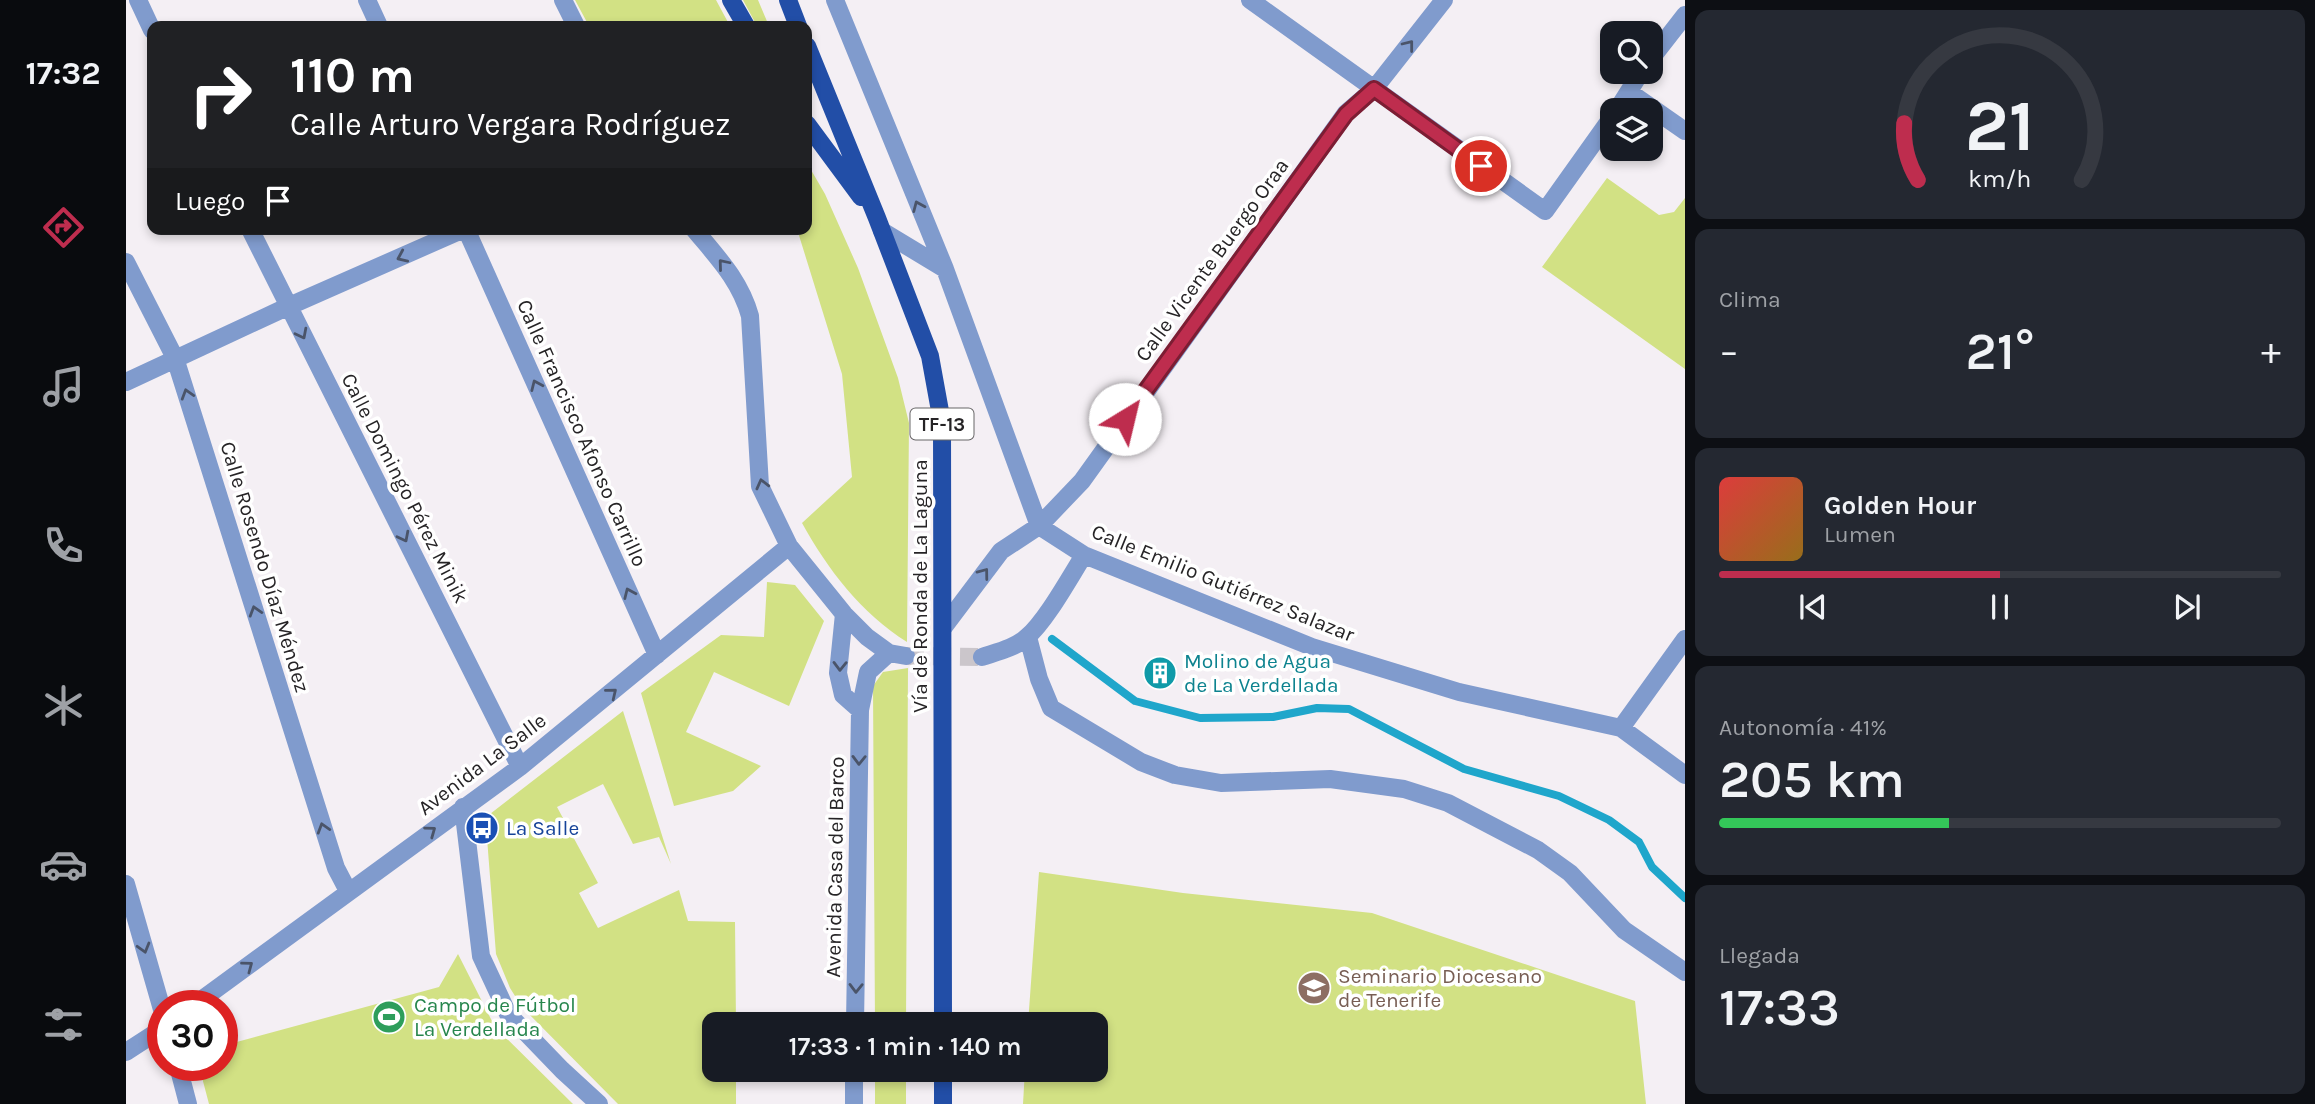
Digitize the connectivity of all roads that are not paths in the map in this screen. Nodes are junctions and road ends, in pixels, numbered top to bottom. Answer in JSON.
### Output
{"nodes":[{"id":1,"x":138,"y":0,"type":"edge"},
{"id":2,"x":367,"y":0,"type":"edge"},
{"id":3,"x":563,"y":0,"type":"edge"},
{"id":4,"x":731,"y":0,"type":"edge"},
{"id":5,"x":788,"y":0,"type":"edge"},
{"id":6,"x":835,"y":0,"type":"edge"},
{"id":7,"x":1251,"y":0,"type":"edge"},
{"id":8,"x":1444,"y":0,"type":"edge"},
{"id":9,"x":1685,"y":15,"type":"edge"},
{"id":10,"x":148,"y":21,"type":"edge"},
{"id":11,"x":377,"y":21,"type":"edge"},
{"id":12,"x":574,"y":21,"type":"edge"},
{"id":13,"x":743,"y":21,"type":"edge"},
{"id":14,"x":797,"y":21,"type":"edge"},
{"id":15,"x":1663,"y":43,"type":"edge"},
{"id":16,"x":812,"y":58,"type":"edge"},
{"id":17,"x":1634,"y":84,"type":"edge"},
{"id":18,"x":1374,"y":89,"type":"junction"},
{"id":19,"x":1629,"y":92,"type":"junction"},
{"id":20,"x":1625,"y":98,"type":"edge"},
{"id":21,"x":812,"y":131,"type":"edge"},
{"id":22,"x":1685,"y":131,"type":"edge"},
{"id":23,"x":1600,"y":134,"type":"edge"},
{"id":24,"x":880,"y":224,"type":"junction"},
{"id":25,"x":253,"y":235,"type":"edge"},
{"id":26,"x":451,"y":235,"type":"edge"},
{"id":27,"x":468,"y":235,"type":"edge"},
{"id":28,"x":699,"y":235,"type":"edge"},
{"id":29,"x":126,"y":262,"type":"edge"},
{"id":30,"x":944,"y":269,"type":"junction"},
{"id":31,"x":288,"y":307,"type":"junction"},
{"id":32,"x":175,"y":358,"type":"junction"},
{"id":33,"x":126,"y":382,"type":"edge"},
{"id":34,"x":1039,"y":526,"type":"junction"},
{"id":35,"x":789,"y":546,"type":"junction"},
{"id":36,"x":1084,"y":555,"type":"junction"},
{"id":37,"x":844,"y":614,"type":"junction"},
{"id":38,"x":943,"y":628,"type":"junction"},
{"id":39,"x":1028,"y":637,"type":"junction"},
{"id":40,"x":1685,"y":639,"type":"edge"},
{"id":41,"x":657,"y":655,"type":"junction"},
{"id":42,"x":982,"y":657,"type":"tunnel mouth"},
{"id":43,"x":860,"y":710,"type":"junction"},
{"id":44,"x":1620,"y":728,"type":"junction"},
{"id":45,"x":520,"y":767,"type":"junction"},
{"id":46,"x":1685,"y":775,"type":"edge"},
{"id":47,"x":463,"y":807,"type":"junction"},
{"id":48,"x":126,"y":884,"type":"edge"},
{"id":49,"x":348,"y":891,"type":"junction"},
{"id":50,"x":1685,"y":972,"type":"edge"},
{"id":51,"x":156,"y":990,"type":"edge"},
{"id":52,"x":215,"y":990,"type":"edge"},
{"id":53,"x":855,"y":1012,"type":"edge"},
{"id":54,"x":943,"y":1012,"type":"edge"},
{"id":55,"x":147,"y":1038,"type":"edge"},
{"id":56,"x":126,"y":1052,"type":"edge"},
{"id":57,"x":181,"y":1081,"type":"edge"},
{"id":58,"x":854,"y":1082,"type":"edge"},
{"id":59,"x":943,"y":1082,"type":"edge"},
{"id":60,"x":188,"y":1104,"type":"edge"},
{"id":61,"x":599,"y":1104,"type":"edge"},
{"id":62,"x":854,"y":1104,"type":"edge"},
{"id":63,"x":943,"y":1104,"type":"edge"}],
"edges":[{"from":1,"to":10,"type":"street"},
{"from":2,"to":11,"type":"street"},
{"from":3,"to":12,"type":"street"},
{"from":4,"to":13,"type":"main road"},
{"from":5,"to":14,"type":"main road"},
{"from":30,"to":6,"type":"street","one_way":true},
{"from":7,"to":18,"type":"street"},
{"from":18,"to":8,"type":"street","name":"Calle Vicente Buergo Oraa","one_way":true},
{"from":9,"to":15,"type":"street"},
{"from":16,"to":24,"type":"main road","name":"Vía de Ronda de La Laguna","number":"TF-13"},
{"from":17,"to":19,"type":"street"},
{"from":18,"to":23,"type":"street"},
{"from":18,"to":34,"type":"street","name":"Calle Vicente Buergo Oraa"},
{"from":19,"to":20,"type":"street"},
{"from":19,"to":22,"type":"street"},
{"from":21,"to":24,"type":"main road"},
{"from":24,"to":30,"type":"street"},
{"from":24,"to":38,"type":"main road","name":"Vía de Ronda de La Laguna","number":"TF-13"},
{"from":25,"to":31,"type":"street","name":"Calle Domingo Pérez Minik"},
{"from":26,"to":31,"type":"street","one_way":true},
{"from":41,"to":27,"type":"street","name":"Calle Francisco Afonso Carrillo","one_way":true},
{"from":35,"to":28,"type":"street","one_way":true},
{"from":29,"to":32,"type":"street","name":"Calle Rosendo Díaz Méndez"},
{"from":30,"to":34,"type":"street"},
{"from":31,"to":32,"type":"street"},
{"from":31,"to":45,"type":"street","name":"Calle Domingo Pérez Minik","one_way":true},
{"from":32,"to":33,"type":"street"},
{"from":49,"to":32,"type":"street","name":"Calle Rosendo Díaz Méndez","one_way":true},
{"from":34,"to":36,"type":"street","name":"Calle Emilio Gutiérrez Salazar"},
{"from":38,"to":34,"type":"street","name":"Calle Vicente Buergo Oraa","one_way":true},
{"from":35,"to":37,"type":"street"},
{"from":35,"to":41,"type":"street","name":"Avenida La Salle"},
{"from":36,"to":39,"type":"street"},
{"from":36,"to":44,"type":"street","name":"Calle Emilio Gutiérrez Salazar"},
{"from":37,"to":43,"type":"street","one_way":true},
{"from":37,"to":43,"type":"street","name":"Avenida Casa del Barco"},
{"from":38,"to":54,"type":"main road","name":"Vía de Ronda de La Laguna","number":"TF-13"},
{"from":39,"to":42,"type":"street"},
{"from":39,"to":50,"type":"street"},
{"from":40,"to":44,"type":"street"},
{"from":45,"to":41,"type":"street","name":"Avenida La Salle","one_way":true},
{"from":43,"to":53,"type":"street","name":"Avenida Casa del Barco","one_way":true},
{"from":44,"to":46,"type":"street","name":"Calle Emilio Gutiérrez Salazar"},
{"from":45,"to":47,"type":"street","name":"Avenida La Salle"},
{"from":49,"to":47,"type":"street","name":"Avenida La Salle","one_way":true},
{"from":47,"to":61,"type":"street"},
{"from":48,"to":51,"type":"street","one_way":true},
{"from":52,"to":49,"type":"street","name":"Avenida La Salle","one_way":true},
{"from":55,"to":56,"type":"street"},
{"from":57,"to":60,"type":"street"},
{"from":58,"to":62,"type":"street"},
{"from":59,"to":63,"type":"main road"}]}
